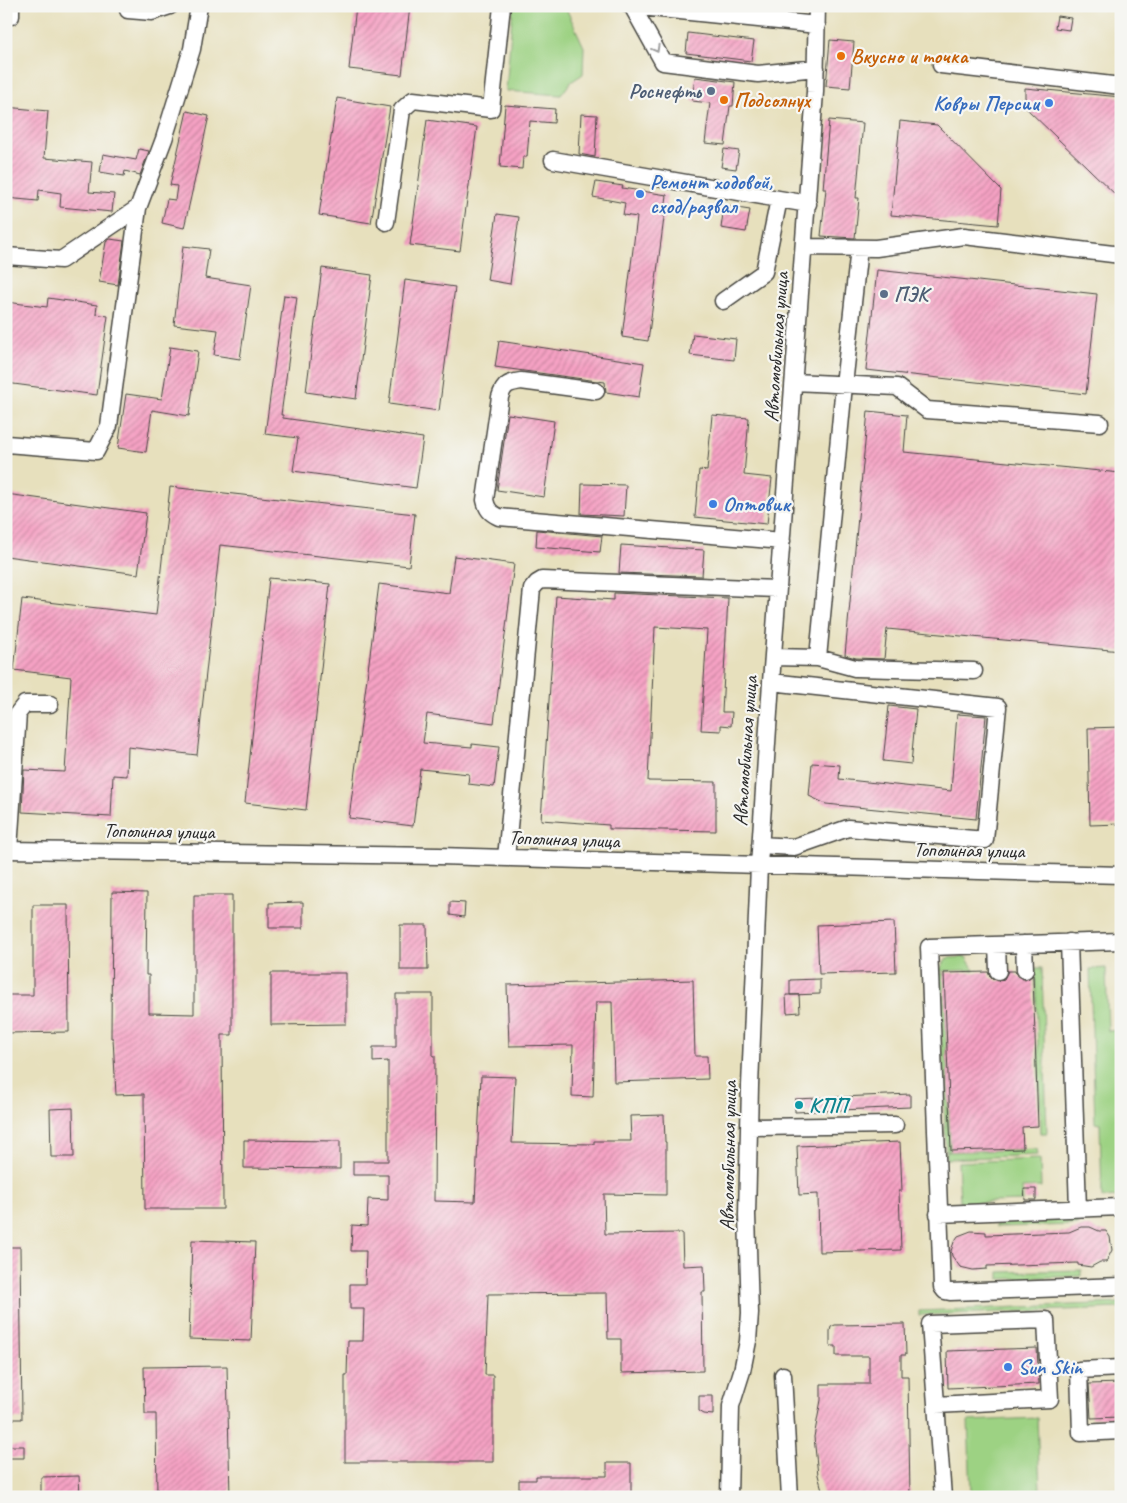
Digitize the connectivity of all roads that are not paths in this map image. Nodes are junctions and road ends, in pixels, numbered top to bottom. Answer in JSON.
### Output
{"nodes":[{"id":1,"x":170,"y":6,"type":"edge"},
{"id":2,"x":200,"y":6,"type":"edge"},
{"id":3,"x":502,"y":6,"type":"edge"},
{"id":4,"x":632,"y":6,"type":"edge"},
{"id":5,"x":817,"y":6,"type":"edge"},
{"id":6,"x":128,"y":10,"type":"dead end"},
{"id":7,"x":817,"y":25,"type":"junction"},
{"id":8,"x":940,"y":65,"type":"dead end"},
{"id":9,"x":816,"y":68,"type":"junction"},
{"id":10,"x":1121,"y":86,"type":"edge"},
{"id":11,"x":553,"y":160,"type":"dead end"},
{"id":12,"x":779,"y":199,"type":"junction"},
{"id":13,"x":808,"y":204,"type":"junction"},
{"id":14,"x":138,"y":208,"type":"junction"},
{"id":15,"x":386,"y":222,"type":"dead end"},
{"id":16,"x":804,"y":247,"type":"junction"},
{"id":17,"x":859,"y":248,"type":"junction"},
{"id":18,"x":1121,"y":255,"type":"edge"},
{"id":19,"x":6,"y":256,"type":"edge"},
{"id":20,"x":723,"y":301,"type":"dead end"},
{"id":21,"x":794,"y":382,"type":"junction"},
{"id":22,"x":844,"y":385,"type":"junction"},
{"id":23,"x":596,"y":391,"type":"dead end"},
{"id":24,"x":1100,"y":423,"type":"dead end"},
{"id":25,"x":6,"y":444,"type":"edge"},
{"id":26,"x":782,"y":541,"type":"junction"},
{"id":27,"x":778,"y":589,"type":"junction"},
{"id":28,"x":773,"y":657,"type":"junction"},
{"id":29,"x":818,"y":658,"type":"junction"},
{"id":30,"x":974,"y":671,"type":"dead end"},
{"id":31,"x":771,"y":682,"type":"junction"},
{"id":32,"x":50,"y":704,"type":"dead end"},
{"id":33,"x":760,"y":846,"type":"junction"},
{"id":34,"x":8,"y":850,"type":"edge"},
{"id":35,"x":506,"y":858,"type":"junction"},
{"id":36,"x":759,"y":866,"type":"junction"},
{"id":37,"x":1121,"y":875,"type":"edge"},
{"id":38,"x":1121,"y":941,"type":"edge"},
{"id":39,"x":1069,"y":942,"type":"junction"},
{"id":40,"x":1024,"y":944,"type":"junction"},
{"id":41,"x":997,"y":945,"type":"junction"},
{"id":42,"x":1025,"y":970,"type":"dead end"},
{"id":43,"x":998,"y":971,"type":"dead end"},
{"id":44,"x":895,"y":1125,"type":"dead end"},
{"id":45,"x":749,"y":1127,"type":"junction"},
{"id":46,"x":1121,"y":1207,"type":"edge"},
{"id":47,"x":1078,"y":1209,"type":"junction"},
{"id":48,"x":938,"y":1214,"type":"junction"},
{"id":49,"x":1121,"y":1286,"type":"edge"},
{"id":50,"x":1121,"y":1368,"type":"edge"},
{"id":51,"x":784,"y":1375,"type":"dead end"},
{"id":52,"x":936,"y":1405,"type":"junction"},
{"id":53,"x":1121,"y":1431,"type":"edge"},
{"id":54,"x":729,"y":1497,"type":"edge"},
{"id":55,"x":790,"y":1497,"type":"edge"},
{"id":56,"x":942,"y":1497,"type":"edge"}],
"edges":[{"from":1,"to":6,"type":"street"},
{"from":2,"to":14,"type":"street"},
{"from":3,"to":15,"type":"street"},
{"from":4,"to":7,"type":"street"},
{"from":4,"to":9,"type":"street","one_way":true},
{"from":5,"to":7,"type":"street","name":"Автомобильная улица"},
{"from":7,"to":9,"type":"street","name":"Автомобильная улица"},
{"from":8,"to":10,"type":"street"},
{"from":9,"to":13,"type":"street","name":"Автомобильная улица"},
{"from":11,"to":12,"type":"street"},
{"from":12,"to":13,"type":"street"},
{"from":12,"to":20,"type":"street"},
{"from":13,"to":16,"type":"street","name":"Автомобильная улица"},
{"from":14,"to":19,"type":"street"},
{"from":14,"to":25,"type":"street"},
{"from":16,"to":17,"type":"street"},
{"from":16,"to":21,"type":"street","name":"Автомобильная улица"},
{"from":17,"to":18,"type":"street"},
{"from":17,"to":22,"type":"street"},
{"from":21,"to":22,"type":"street"},
{"from":21,"to":26,"type":"street","name":"Автомобильная улица"},
{"from":22,"to":24,"type":"street"},
{"from":22,"to":29,"type":"street"},
{"from":23,"to":26,"type":"street"},
{"from":26,"to":27,"type":"street","name":"Автомобильная улица"},
{"from":27,"to":28,"type":"street","name":"Автомобильная улица"},
{"from":27,"to":35,"type":"street"},
{"from":28,"to":29,"type":"street"},
{"from":28,"to":31,"type":"street","name":"Автомобильная улица"},
{"from":29,"to":30,"type":"street"},
{"from":31,"to":33,"type":"street","name":"Автомобильная улица"},
{"from":31,"to":33,"type":"street"},
{"from":32,"to":34,"type":"street"},
{"from":33,"to":36,"type":"street","name":"Автомобильная улица"},
{"from":34,"to":35,"type":"street","name":"Тополиная улица"},
{"from":35,"to":36,"type":"street","name":"Тополиная улица"},
{"from":36,"to":37,"type":"street","name":"Тополиная улица"},
{"from":36,"to":45,"type":"street","name":"Автомобильная улица"},
{"from":38,"to":39,"type":"street"},
{"from":39,"to":40,"type":"street"},
{"from":39,"to":47,"type":"street"},
{"from":40,"to":41,"type":"street"},
{"from":40,"to":42,"type":"street"},
{"from":41,"to":43,"type":"street"},
{"from":41,"to":48,"type":"street"},
{"from":44,"to":45,"type":"street"},
{"from":45,"to":54,"type":"street","name":"Автомобильная улица"},
{"from":46,"to":47,"type":"street"},
{"from":47,"to":48,"type":"street"},
{"from":48,"to":49,"type":"street"},
{"from":50,"to":53,"type":"street"},
{"from":51,"to":55,"type":"street"},
{"from":52,"to":52,"type":"street"},
{"from":52,"to":56,"type":"street"}]}
